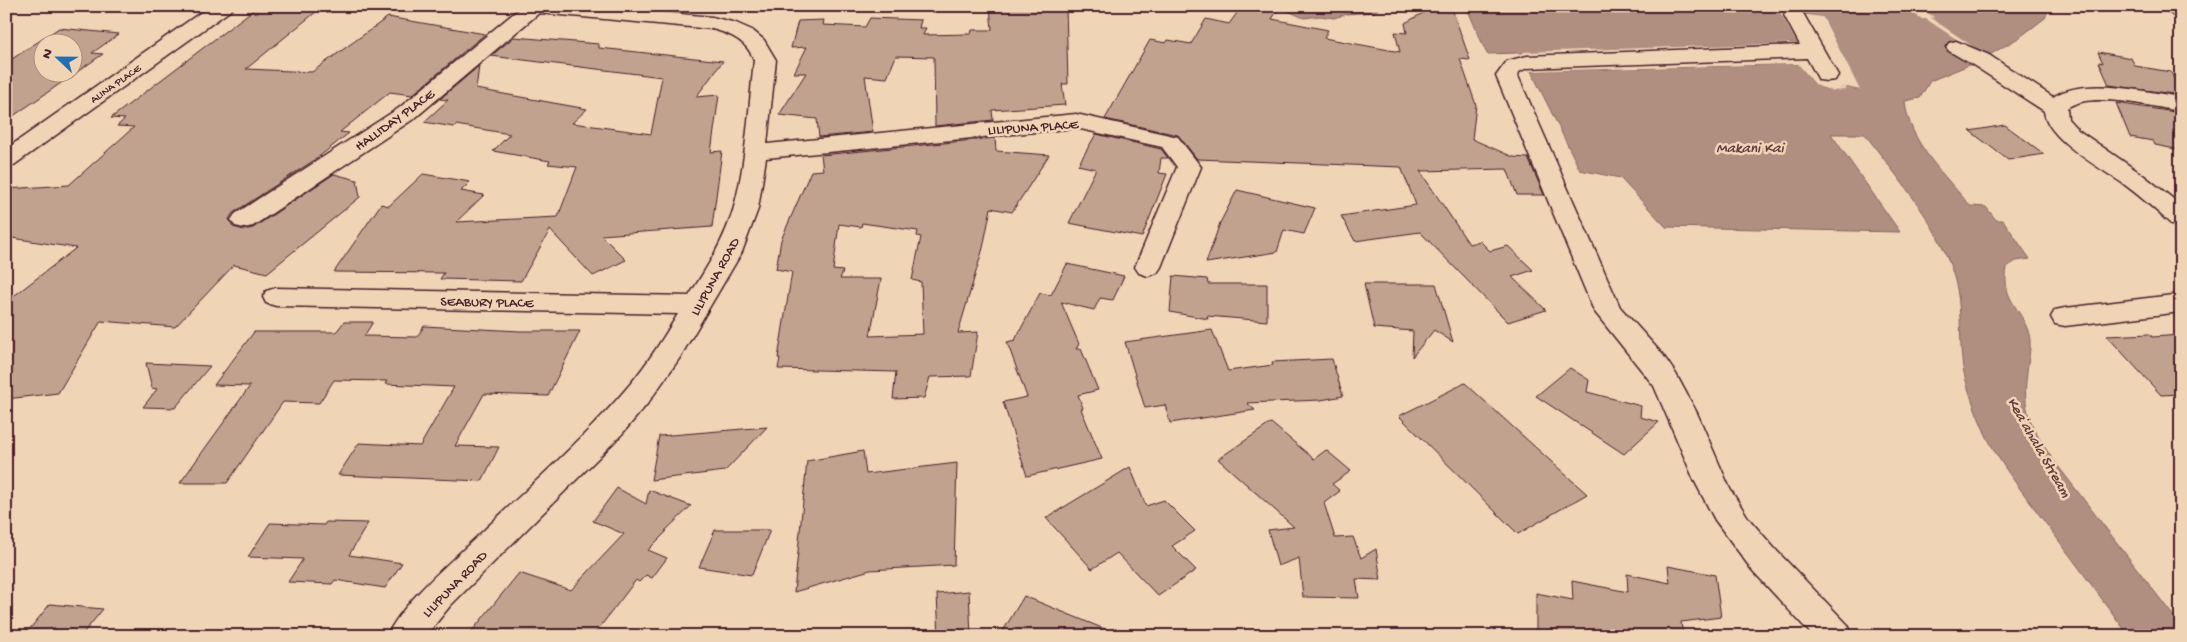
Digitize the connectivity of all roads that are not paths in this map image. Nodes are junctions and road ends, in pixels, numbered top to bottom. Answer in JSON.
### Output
{"nodes":[{"id":1,"x":224,"y":6,"type":"edge"},
{"id":2,"x":529,"y":6,"type":"edge"},
{"id":3,"x":2171,"y":6,"type":"edge"},
{"id":4,"x":534,"y":7,"type":"edge"},
{"id":5,"x":2181,"y":12,"type":"edge"},
{"id":6,"x":706,"y":15,"type":"edge"},
{"id":7,"x":1794,"y":15,"type":"dead end"},
{"id":8,"x":1956,"y":47,"type":"dead end"},
{"id":9,"x":1814,"y":51,"type":"junction"},
{"id":10,"x":1826,"y":75,"type":"dead end"},
{"id":11,"x":2181,"y":104,"type":"edge"},
{"id":12,"x":2056,"y":109,"type":"junction"},
{"id":13,"x":755,"y":152,"type":"junction"},
{"id":14,"x":6,"y":160,"type":"edge"},
{"id":15,"x":2181,"y":219,"type":"edge"},
{"id":16,"x":244,"y":220,"type":"dead end"},
{"id":17,"x":1148,"y":267,"type":"dead end"},
{"id":18,"x":276,"y":296,"type":"dead end"},
{"id":19,"x":2181,"y":303,"type":"edge"},
{"id":20,"x":698,"y":305,"type":"junction"},
{"id":21,"x":2065,"y":317,"type":"dead end"},
{"id":22,"x":404,"y":636,"type":"edge"},
{"id":23,"x":1836,"y":636,"type":"edge"}],
"edges":[{"from":1,"to":14,"type":"street","name":"ALINA PLACE"},
{"from":2,"to":4,"type":"street","name":"LILIPUNA ROAD"},
{"from":3,"to":5,"type":"street"},
{"from":4,"to":6,"type":"street","name":"LILIPUNA ROAD"},
{"from":4,"to":16,"type":"street","name":"HALLIDAY PLACE"},
{"from":6,"to":13,"type":"street","name":"LILIPUNA ROAD"},
{"from":7,"to":9,"type":"street"},
{"from":8,"to":12,"type":"street"},
{"from":9,"to":10,"type":"street"},
{"from":9,"to":23,"type":"street"},
{"from":11,"to":12,"type":"street"},
{"from":12,"to":15,"type":"street"},
{"from":13,"to":17,"type":"street","name":"LILIPUNA PLACE"},
{"from":13,"to":20,"type":"street","name":"LILIPUNA ROAD"},
{"from":18,"to":20,"type":"street","name":"SEABURY PLACE"},
{"from":19,"to":21,"type":"street"},
{"from":20,"to":22,"type":"street","name":"LILIPUNA ROAD"}]}
